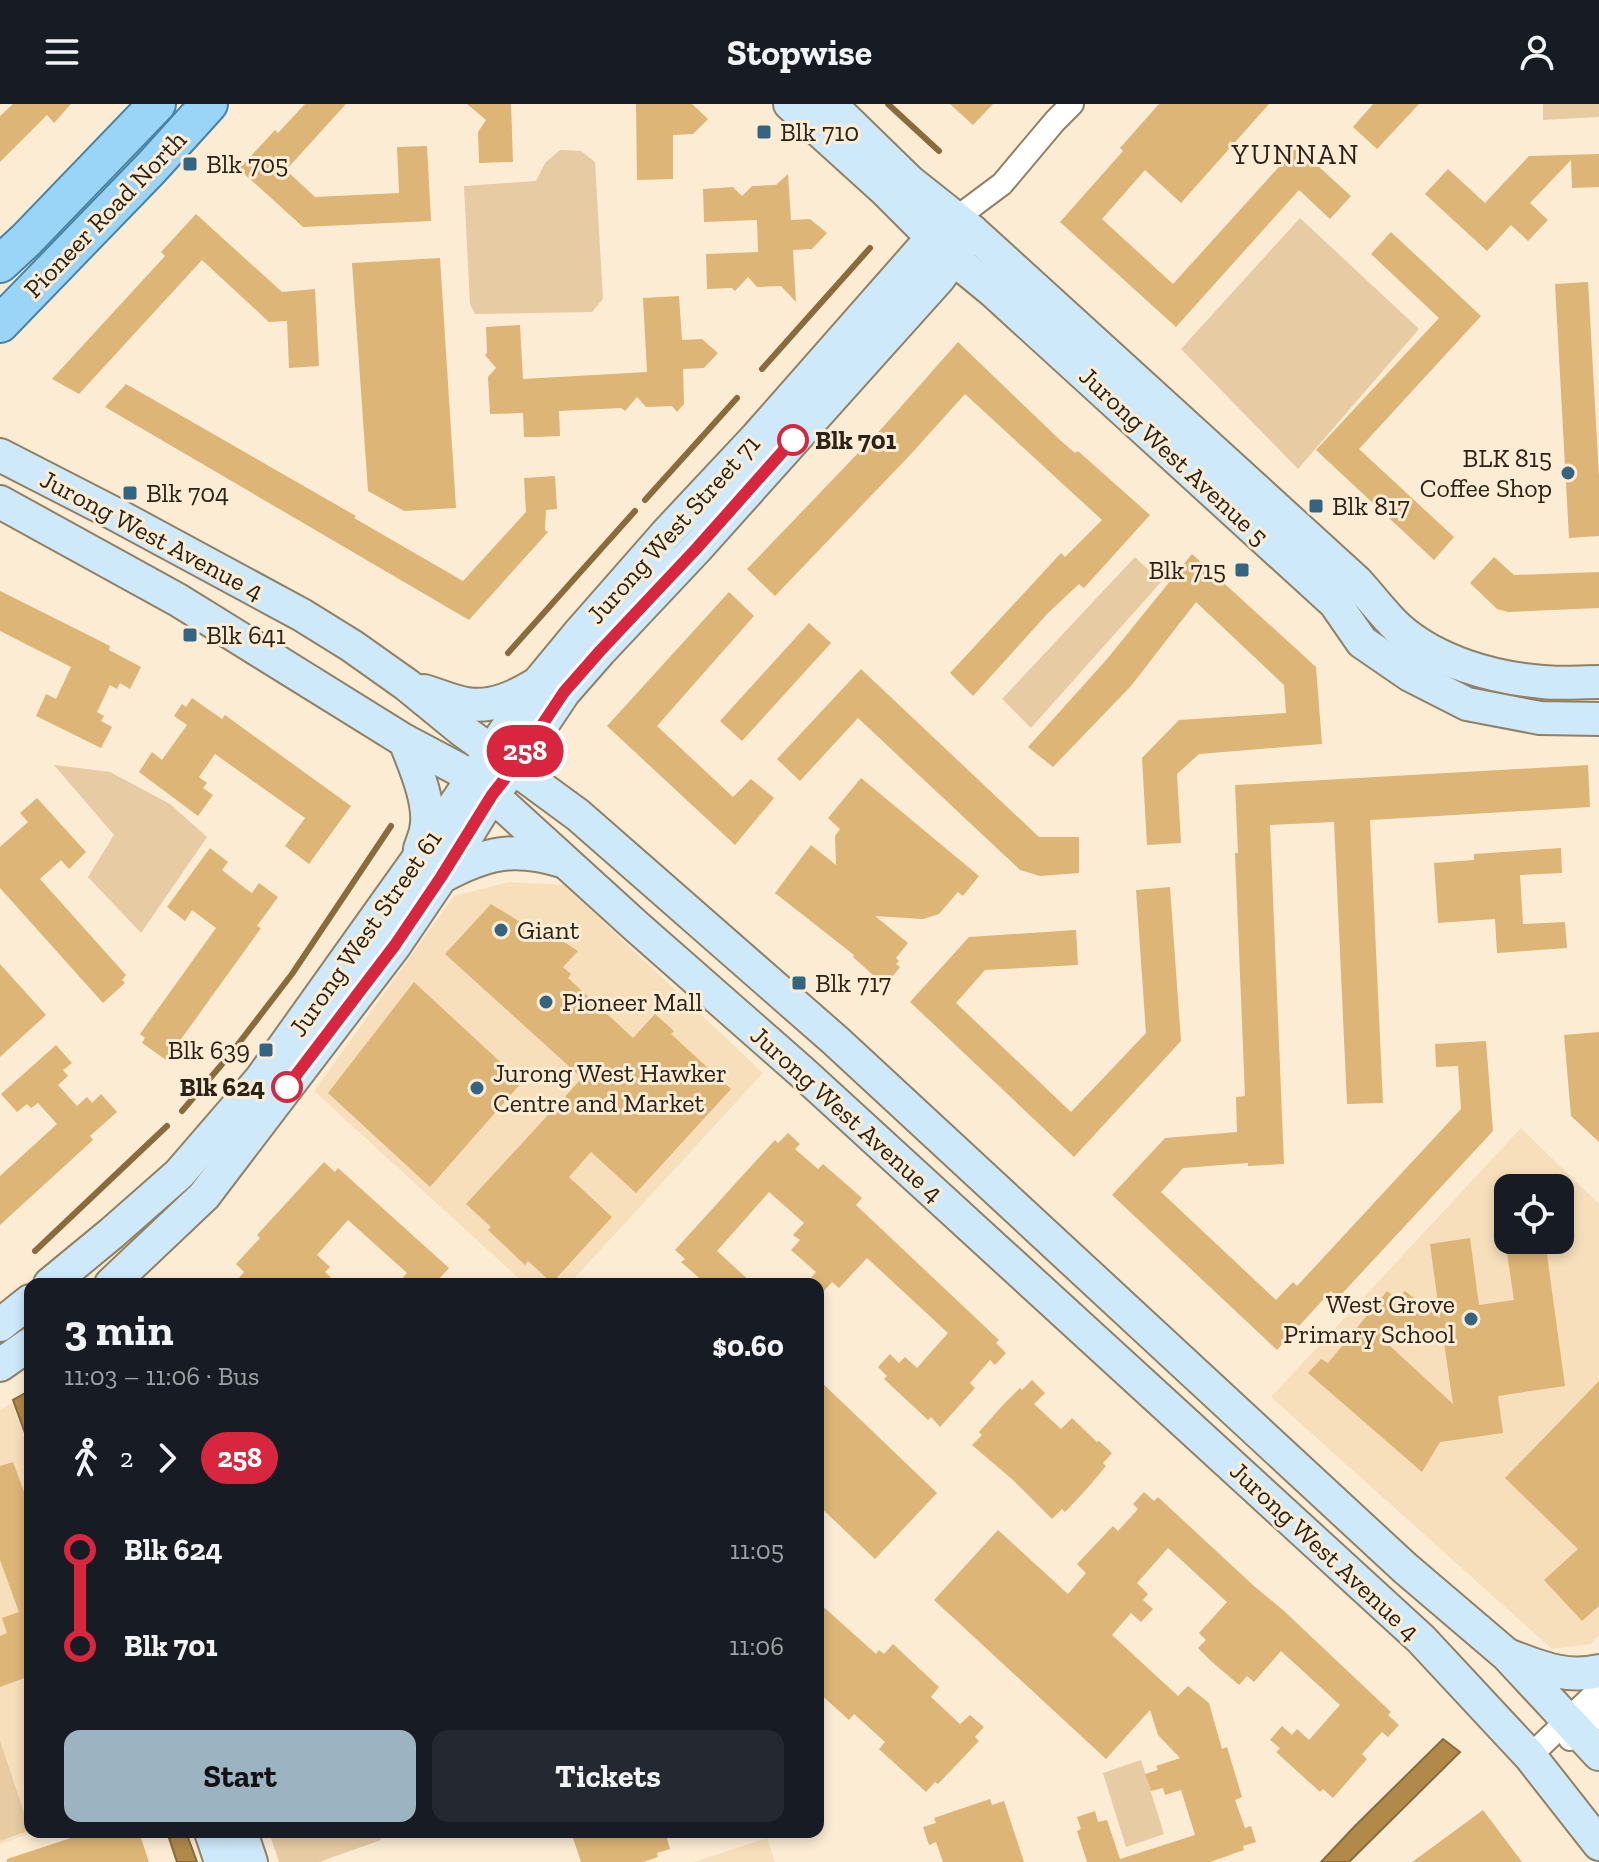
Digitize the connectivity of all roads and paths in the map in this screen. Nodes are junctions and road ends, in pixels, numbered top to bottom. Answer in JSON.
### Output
{"nodes":[{"id":1,"x":157,"y":104,"type":"edge"},
{"id":2,"x":209,"y":104,"type":"edge"},
{"id":3,"x":790,"y":104,"type":"edge"},
{"id":4,"x":830,"y":104,"type":"edge"},
{"id":5,"x":1072,"y":104,"type":"edge"},
{"id":6,"x":953,"y":237,"type":"junction"},
{"id":7,"x":0,"y":264,"type":"edge"},
{"id":8,"x":1,"y":324,"type":"edge"},
{"id":9,"x":0,"y":455,"type":"edge"},
{"id":10,"x":0,"y":502,"type":"edge"},
{"id":11,"x":1599,"y":682,"type":"edge"},
{"id":12,"x":407,"y":685,"type":"junction"},
{"id":13,"x":551,"y":688,"type":"junction"},
{"id":14,"x":1599,"y":719,"type":"edge"},
{"id":15,"x":405,"y":741,"type":"junction"},
{"id":16,"x":503,"y":758,"type":"junction"},
{"id":17,"x":482,"y":787,"type":"junction"},
{"id":18,"x":578,"y":815,"type":"junction"},
{"id":19,"x":565,"y":862,"type":"junction"},
{"id":20,"x":428,"y":870,"type":"junction"},
{"id":21,"x":57,"y":1278,"type":"edge"},
{"id":22,"x":117,"y":1278,"type":"edge"},
{"id":23,"x":24,"y":1348,"type":"edge"},
{"id":24,"x":0,"y":1365,"type":"edge"},
{"id":25,"x":1507,"y":1655,"type":"junction"},
{"id":26,"x":1599,"y":1671,"type":"edge"},
{"id":27,"x":1599,"y":1690,"type":"edge"},
{"id":28,"x":1586,"y":1731,"type":"edge"},
{"id":29,"x":1535,"y":1761,"type":"junction"},
{"id":30,"x":213,"y":1838,"type":"edge"},
{"id":31,"x":243,"y":1838,"type":"edge"},
{"id":32,"x":1599,"y":1844,"type":"edge"},
{"id":33,"x":221,"y":1862,"type":"edge"},
{"id":34,"x":251,"y":1862,"type":"edge"}],
"edges":[{"from":1,"to":7,"type":"main road","name":"Pioneer Road North"},
{"from":2,"to":8,"type":"main road","name":"Pioneer Road North"},
{"from":3,"to":6,"type":"main road","name":"Jurong West Avenue 5"},
{"from":4,"to":6,"type":"main road","name":"Jurong West Avenue 5"},
{"from":5,"to":6,"type":"street"},
{"from":6,"to":11,"type":"main road","name":"Jurong West Avenue 5"},
{"from":6,"to":13,"type":"main road","name":"Jurong West Street 71"},
{"from":6,"to":14,"type":"main road","name":"Jurong West Avenue 5"},
{"from":9,"to":12,"type":"main road","name":"Jurong West Avenue 4"},
{"from":10,"to":15,"type":"main road","name":"Jurong West Avenue 4"},
{"from":12,"to":13,"type":"main road"},
{"from":12,"to":16,"type":"main road","name":"Jurong West Avenue 4"},
{"from":13,"to":16,"type":"main road","name":"Jurong West Street 71"},
{"from":13,"to":18,"type":"main road"},
{"from":15,"to":17,"type":"main road","name":"Jurong West Avenue 4"},
{"from":15,"to":20,"type":"main road"},
{"from":16,"to":17,"type":"main road","name":"Jurong West Street 71"},
{"from":16,"to":18,"type":"main road","name":"Jurong West Avenue 4"},
{"from":17,"to":19,"type":"main road","name":"Jurong West Avenue 4"},
{"from":17,"to":20,"type":"main road","name":"Jurong West Street 61"},
{"from":18,"to":25,"type":"main road","name":"Jurong West Avenue 4"},
{"from":19,"to":20,"type":"main road"},
{"from":19,"to":29,"type":"main road","name":"Jurong West Avenue 4"},
{"from":20,"to":21,"type":"main road","name":"Jurong West Street 61"},
{"from":20,"to":22,"type":"main road","name":"Jurong West Street 61"},
{"from":23,"to":24,"type":"main road"},
{"from":25,"to":26,"type":"main road"},
{"from":25,"to":28,"type":"main road","name":"Jurong West Avenue 4"},
{"from":27,"to":28,"type":"street"},
{"from":28,"to":29,"type":"street"},
{"from":29,"to":32,"type":"main road","name":"Jurong West Avenue 4"},
{"from":30,"to":33,"type":"main road"},
{"from":31,"to":34,"type":"main road"}]}
